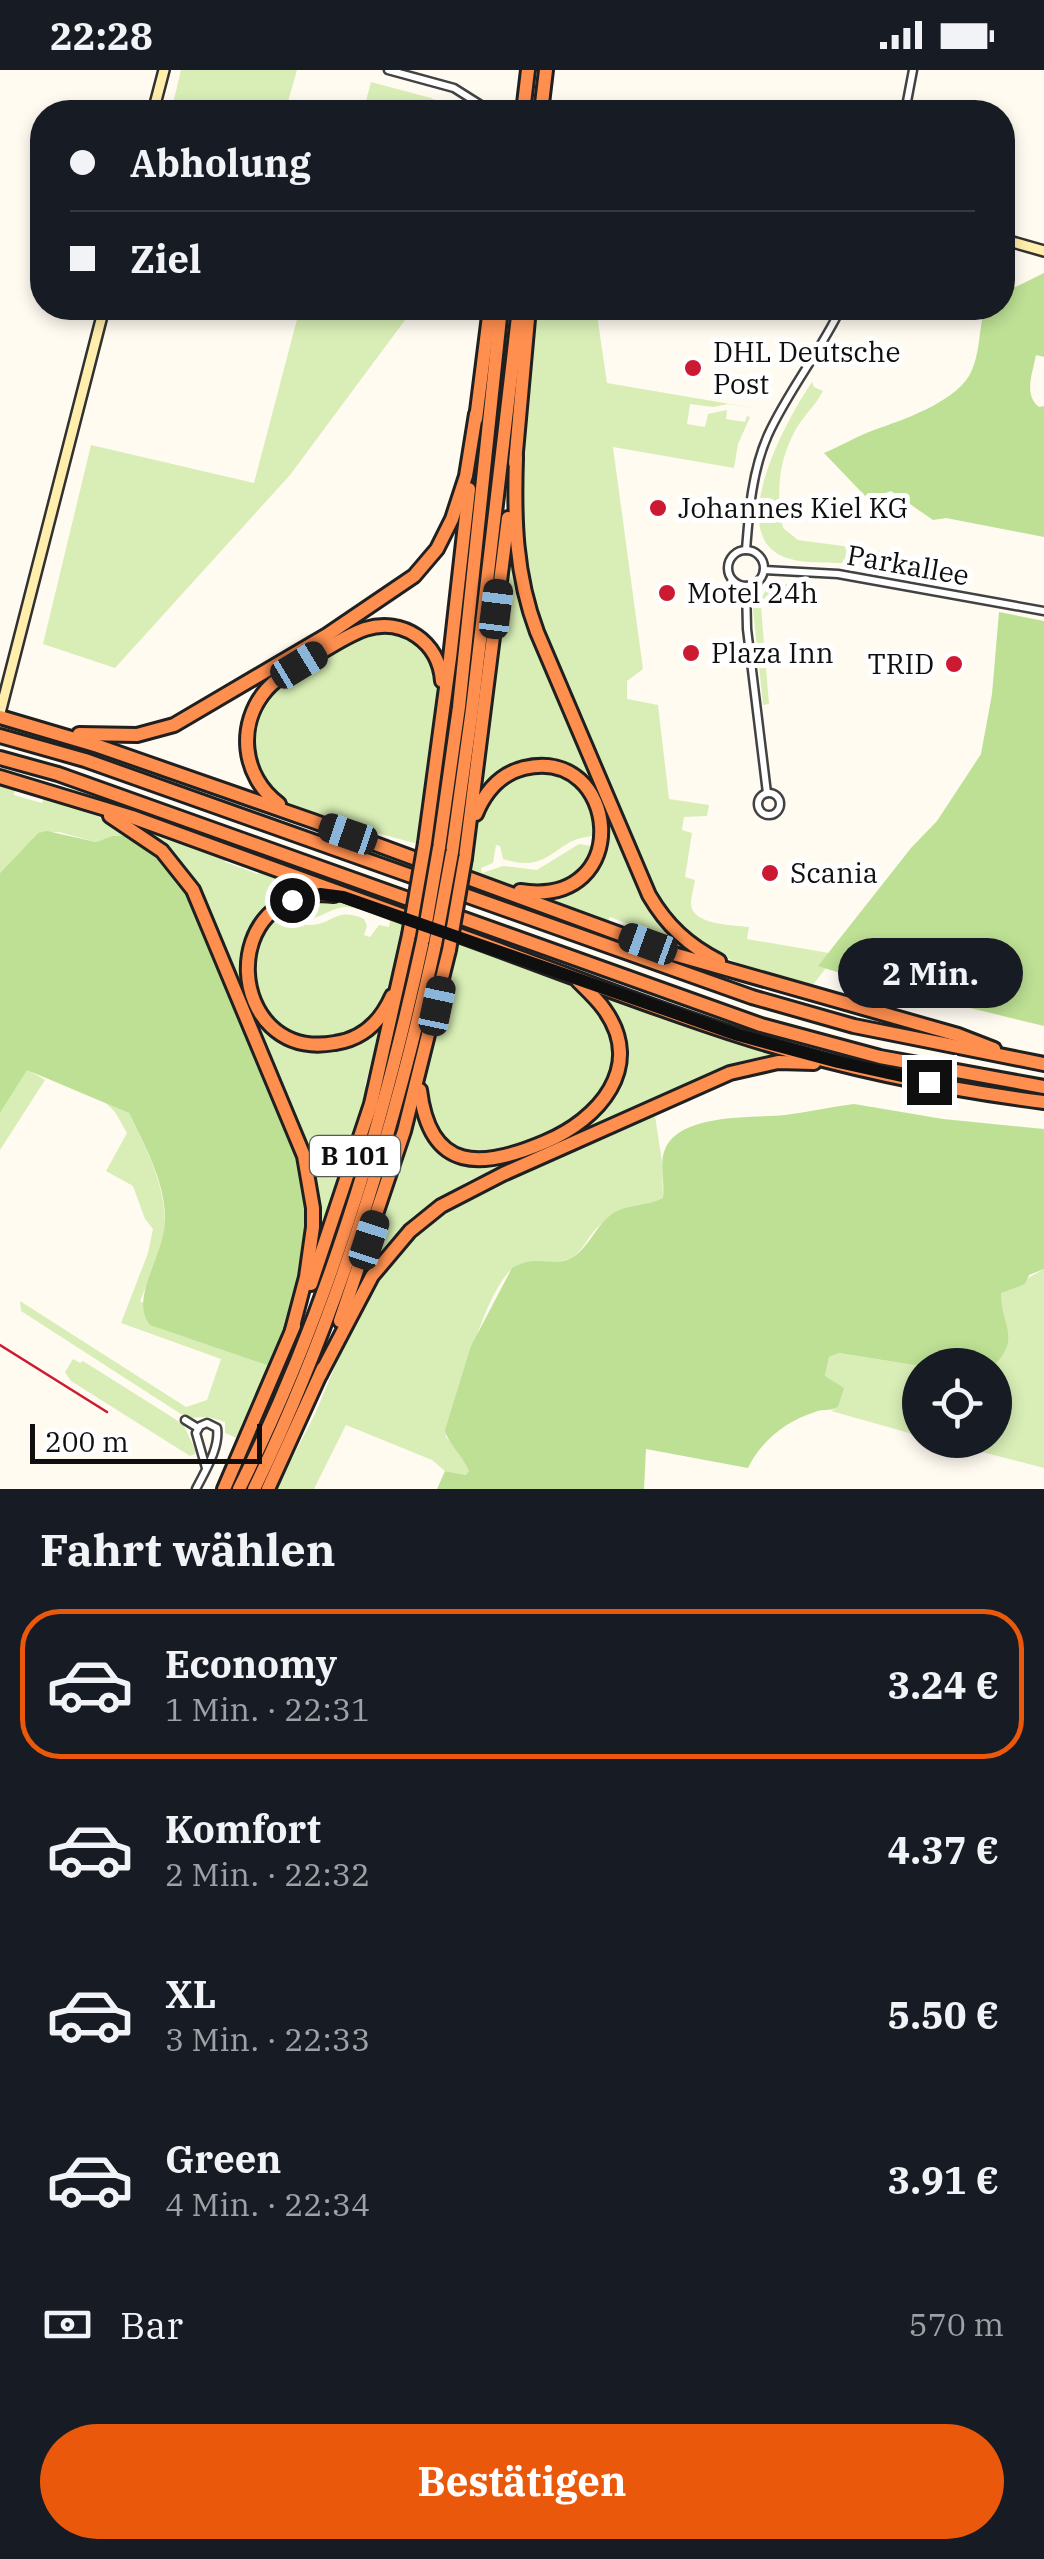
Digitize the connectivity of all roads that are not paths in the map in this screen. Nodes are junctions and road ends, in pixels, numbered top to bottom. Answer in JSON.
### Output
{"nodes":[{"id":1,"x":164,"y":70,"type":"edge"},
{"id":2,"x":388,"y":70,"type":"edge"},
{"id":3,"x":528,"y":70,"type":"edge"},
{"id":4,"x":546,"y":70,"type":"edge"},
{"id":5,"x":913,"y":70,"type":"edge"},
{"id":6,"x":156,"y":100,"type":"edge"},
{"id":7,"x":473,"y":100,"type":"edge"},
{"id":8,"x":525,"y":100,"type":"edge"},
{"id":9,"x":542,"y":100,"type":"edge"},
{"id":10,"x":908,"y":100,"type":"edge"},
{"id":11,"x":1015,"y":243,"type":"edge"},
{"id":12,"x":1044,"y":251,"type":"edge"},
{"id":13,"x":101,"y":320,"type":"edge"},
{"id":14,"x":488,"y":320,"type":"edge"},
{"id":15,"x":500,"y":320,"type":"edge"},
{"id":16,"x":518,"y":320,"type":"edge"},
{"id":17,"x":528,"y":320,"type":"edge"},
{"id":18,"x":835,"y":320,"type":"edge"},
{"id":19,"x":476,"y":414,"type":"junction"},
{"id":20,"x":516,"y":457,"type":"junction"},
{"id":21,"x":746,"y":550,"type":"junction"},
{"id":22,"x":764,"y":570,"type":"junction"},
{"id":23,"x":746,"y":586,"type":"junction"},
{"id":24,"x":1044,"y":611,"type":"edge"},
{"id":25,"x":0,"y":715,"type":"edge"},
{"id":26,"x":442,"y":723,"type":"junction"},
{"id":27,"x":32,"y":725,"type":"junction"},
{"id":28,"x":0,"y":736,"type":"edge"},
{"id":29,"x":0,"y":758,"type":"edge"},
{"id":30,"x":0,"y":776,"type":"edge"},
{"id":31,"x":767,"y":793,"type":"dead end"},
{"id":32,"x":86,"y":802,"type":"junction"},
{"id":33,"x":313,"y":821,"type":"junction"},
{"id":34,"x":468,"y":838,"type":"junction"},
{"id":35,"x":452,"y":853,"type":"junction"},
{"id":36,"x":455,"y":872,"type":"junction"},
{"id":37,"x":406,"y":916,"type":"junction"},
{"id":38,"x":429,"y":943,"type":"junction"},
{"id":39,"x":401,"y":976,"type":"junction"},
{"id":40,"x":572,"y":976,"type":"junction"},
{"id":41,"x":753,"y":978,"type":"junction"},
{"id":42,"x":1014,"y":1058,"type":"junction"},
{"id":43,"x":1044,"y":1064,"type":"edge"},
{"id":44,"x":857,"y":1066,"type":"junction"},
{"id":45,"x":419,"y":1079,"type":"junction"},
{"id":46,"x":1044,"y":1087,"type":"edge"},
{"id":47,"x":1044,"y":1102,"type":"edge"},
{"id":48,"x":292,"y":1330,"type":"junction"},
{"id":49,"x":320,"y":1375,"type":"junction"},
{"id":50,"x":185,"y":1420,"type":"dead end"},
{"id":51,"x":198,"y":1428,"type":"junction"},
{"id":52,"x":199,"y":1446,"type":"junction"},
{"id":53,"x":215,"y":1447,"type":"junction"},
{"id":54,"x":206,"y":1468,"type":"junction"},
{"id":55,"x":196,"y":1489,"type":"edge"},
{"id":56,"x":224,"y":1489,"type":"edge"},
{"id":57,"x":240,"y":1489,"type":"edge"},
{"id":58,"x":254,"y":1489,"type":"edge"},
{"id":59,"x":268,"y":1489,"type":"edge"}],
"edges":[{"from":1,"to":6,"type":"main road"},
{"from":2,"to":7,"type":"street"},
{"from":3,"to":8,"type":"highway"},
{"from":4,"to":9,"type":"highway"},
{"from":5,"to":10,"type":"street"},
{"from":11,"to":12,"type":"main road"},
{"from":13,"to":25,"type":"main road"},
{"from":14,"to":19,"type":"highway","number":"B 101"},
{"from":15,"to":35,"type":"highway","number":"B 101"},
{"from":16,"to":35,"type":"highway","number":"B 101"},
{"from":17,"to":20,"type":"highway","number":"B 101"},
{"from":18,"to":21,"type":"street"},
{"from":19,"to":26,"type":"highway","number":"B 101"},
{"from":19,"to":27,"type":"highway"},
{"from":20,"to":34,"type":"highway","number":"B 101"},
{"from":20,"to":41,"type":"highway"},
{"from":21,"to":22,"type":"street"},
{"from":21,"to":23,"type":"street"},
{"from":22,"to":23,"type":"street"},
{"from":22,"to":24,"type":"street","name":"Parkallee"},
{"from":23,"to":31,"type":"street"},
{"from":25,"to":27,"type":"highway"},
{"from":26,"to":33,"type":"highway"},
{"from":26,"to":38,"type":"highway","number":"B 101","bridge":true},
{"from":27,"to":33,"type":"highway"},
{"from":28,"to":42,"type":"highway"},
{"from":29,"to":46,"type":"highway"},
{"from":30,"to":32,"type":"highway"},
{"from":32,"to":37,"type":"highway"},
{"from":32,"to":48,"type":"highway"},
{"from":33,"to":36,"type":"highway"},
{"from":34,"to":35,"type":"highway","number":"B 101"},
{"from":34,"to":36,"type":"highway"},
{"from":35,"to":38,"type":"highway","number":"B 101","bridge":true},
{"from":35,"to":38,"type":"highway","number":"B 101","bridge":true},
{"from":36,"to":41,"type":"highway"},
{"from":37,"to":39,"type":"highway"},
{"from":37,"to":40,"type":"highway"},
{"from":38,"to":39,"type":"highway","number":"B 101"},
{"from":38,"to":45,"type":"highway","number":"B 101"},
{"from":38,"to":57,"type":"highway","number":"B 101"},
{"from":38,"to":58,"type":"highway","number":"B 101"},
{"from":39,"to":48,"type":"highway","number":"B 101"},
{"from":40,"to":44,"type":"highway"},
{"from":40,"to":45,"type":"highway"},
{"from":41,"to":42,"type":"highway"},
{"from":42,"to":43,"type":"highway"},
{"from":44,"to":47,"type":"highway"},
{"from":44,"to":49,"type":"highway"},
{"from":45,"to":49,"type":"highway","number":"B 101"},
{"from":48,"to":56,"type":"highway","number":"B 101"},
{"from":49,"to":59,"type":"highway","number":"B 101"},
{"from":50,"to":51,"type":"street"},
{"from":51,"to":52,"type":"street"},
{"from":51,"to":53,"type":"street"},
{"from":52,"to":53,"type":"street"},
{"from":52,"to":54,"type":"street"},
{"from":53,"to":54,"type":"street"},
{"from":54,"to":55,"type":"street"}]}
